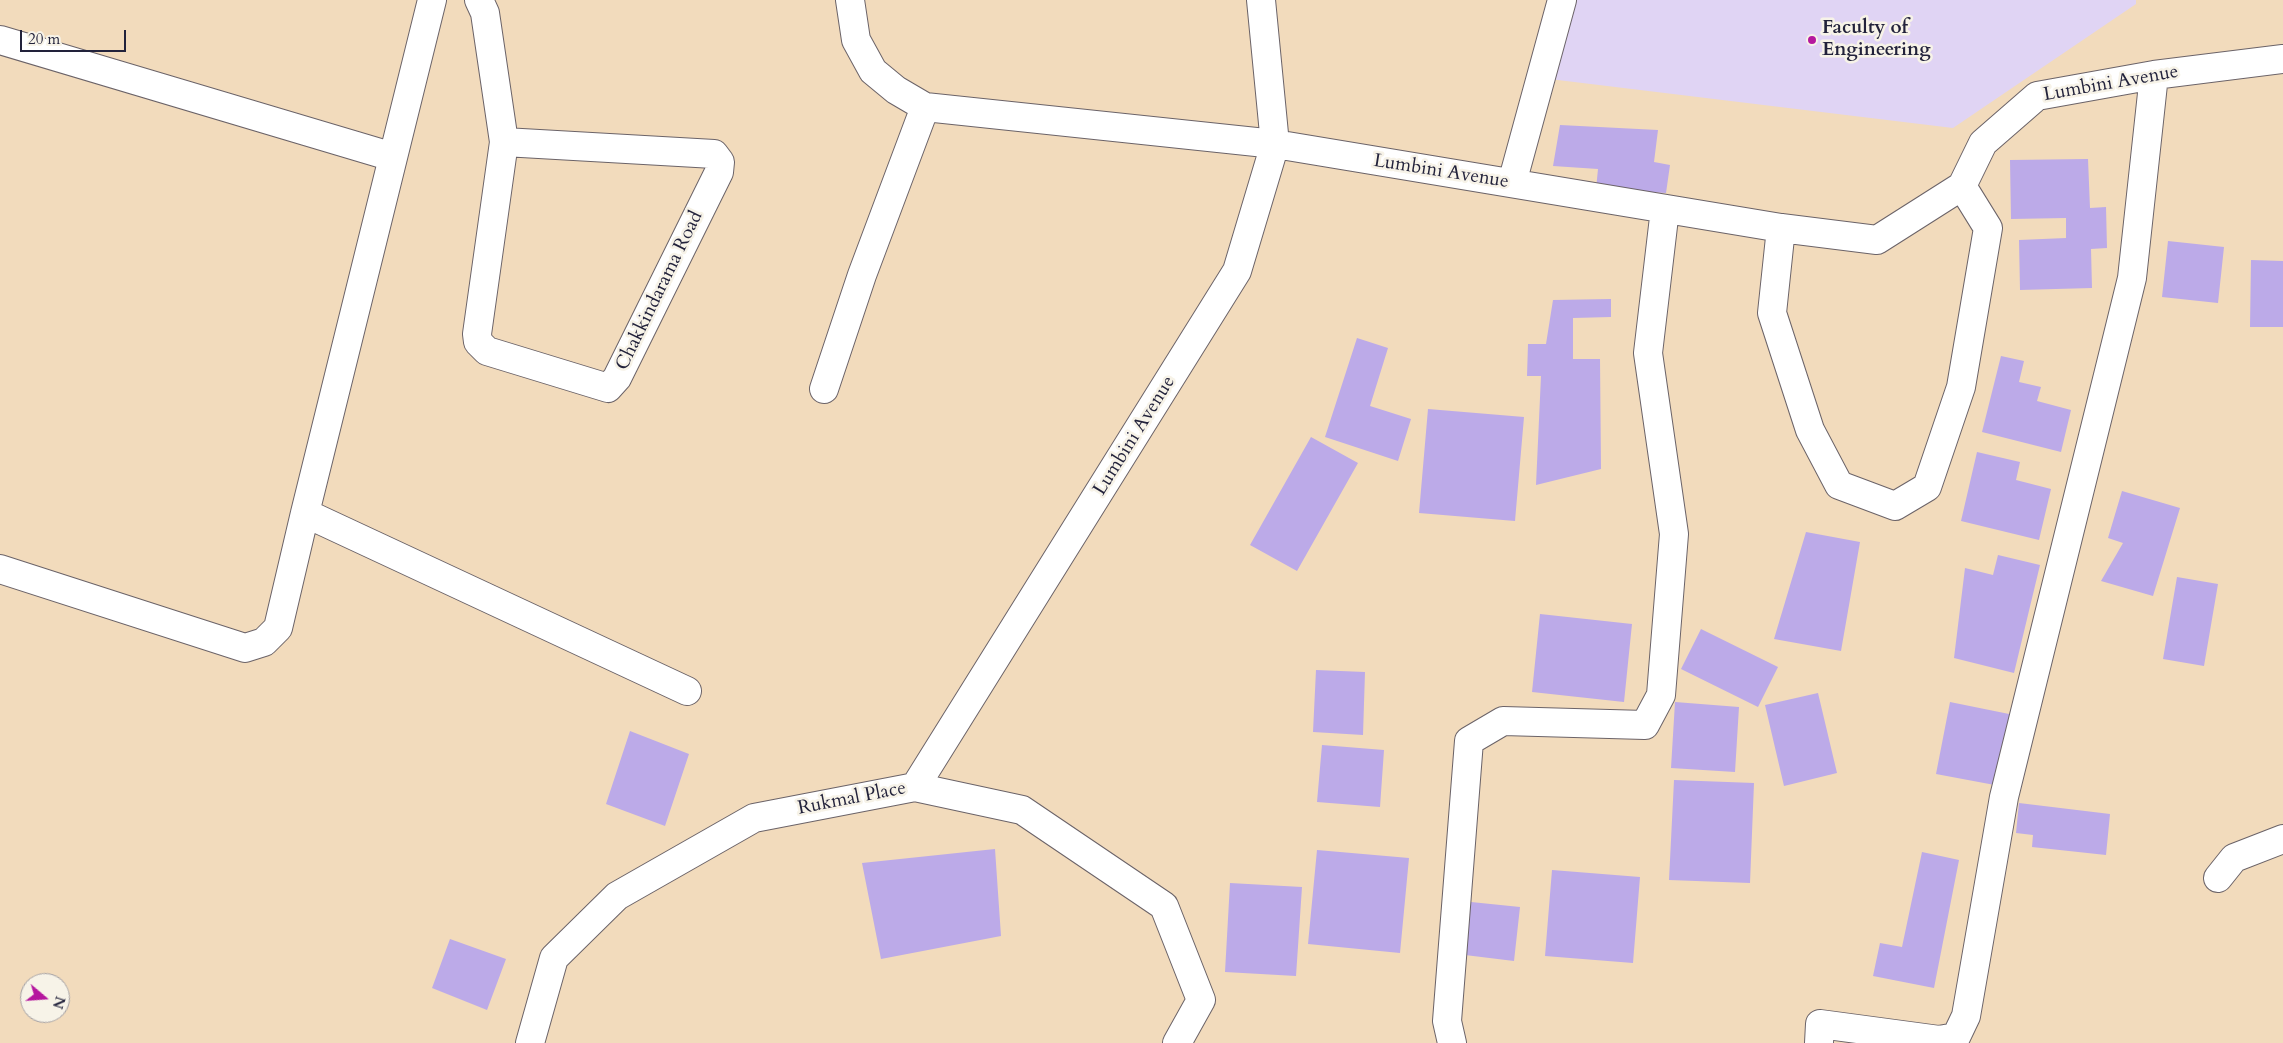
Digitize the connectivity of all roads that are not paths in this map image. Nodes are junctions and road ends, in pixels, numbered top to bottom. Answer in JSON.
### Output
{"nodes":[{"id":1,"x":432,"y":0,"type":"edge"},
{"id":2,"x":479,"y":0,"type":"edge"},
{"id":3,"x":850,"y":0,"type":"edge"},
{"id":4,"x":1261,"y":0,"type":"edge"},
{"id":5,"x":1562,"y":0,"type":"edge"},
{"id":6,"x":0,"y":40,"type":"edge"},
{"id":7,"x":2283,"y":59,"type":"edge"},
{"id":8,"x":2154,"y":75,"type":"junction"},
{"id":9,"x":925,"y":107,"type":"junction"},
{"id":10,"x":504,"y":142,"type":"junction"},
{"id":11,"x":1275,"y":144,"type":"junction"},
{"id":12,"x":393,"y":157,"type":"junction"},
{"id":13,"x":1512,"y":183,"type":"junction"},
{"id":14,"x":1962,"y":186,"type":"junction"},
{"id":15,"x":1665,"y":209,"type":"junction"},
{"id":16,"x":1782,"y":228,"type":"junction"},
{"id":17,"x":824,"y":389,"type":"dead end"},
{"id":18,"x":305,"y":513,"type":"junction"},
{"id":19,"x":0,"y":569,"type":"edge"},
{"id":20,"x":687,"y":691,"type":"dead end"},
{"id":21,"x":914,"y":787,"type":"junction"},
{"id":22,"x":2283,"y":839,"type":"edge"},
{"id":23,"x":2218,"y":878,"type":"dead end"},
{"id":24,"x":530,"y":1043,"type":"edge"},
{"id":25,"x":1177,"y":1043,"type":"edge"},
{"id":26,"x":1452,"y":1043,"type":"edge"},
{"id":27,"x":1819,"y":1043,"type":"edge"}],
"edges":[{"from":1,"to":12,"type":"street"},
{"from":2,"to":10,"type":"street","name":"Chakkindarama Road"},
{"from":3,"to":9,"type":"street"},
{"from":4,"to":11,"type":"street"},
{"from":5,"to":13,"type":"street"},
{"from":6,"to":12,"type":"street"},
{"from":7,"to":8,"type":"street","name":"Lumbini Avenue"},
{"from":8,"to":14,"type":"street","name":"Lumbini Avenue"},
{"from":8,"to":27,"type":"street"},
{"from":9,"to":11,"type":"street"},
{"from":9,"to":17,"type":"street"},
{"from":10,"to":10,"type":"street","name":"Chakkindarama Road"},
{"from":11,"to":13,"type":"street","name":"Lumbini Avenue"},
{"from":11,"to":21,"type":"street","name":"Lumbini Avenue"},
{"from":12,"to":18,"type":"street"},
{"from":13,"to":15,"type":"street","name":"Lumbini Avenue"},
{"from":14,"to":16,"type":"street","name":"Lumbini Avenue"},
{"from":14,"to":16,"type":"street"},
{"from":15,"to":16,"type":"street","name":"Lumbini Avenue"},
{"from":15,"to":26,"type":"street"},
{"from":18,"to":19,"type":"street"},
{"from":18,"to":20,"type":"street"},
{"from":21,"to":24,"type":"street","name":"Rukmal Place"},
{"from":21,"to":25,"type":"street","name":"Rukmal Place"},
{"from":22,"to":23,"type":"street"}]}
